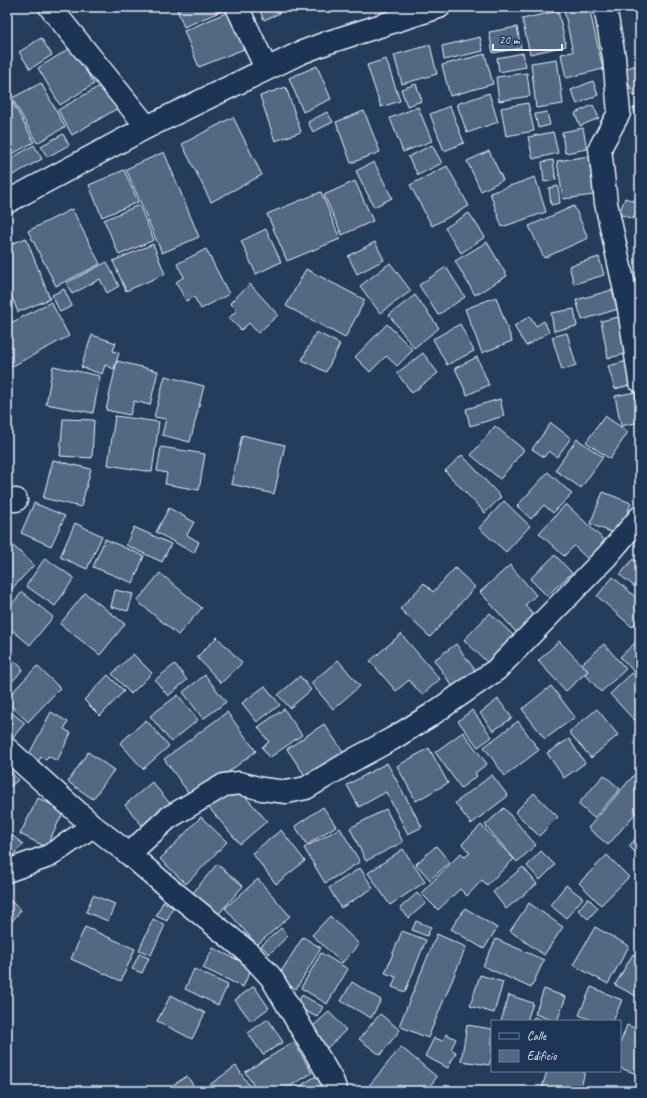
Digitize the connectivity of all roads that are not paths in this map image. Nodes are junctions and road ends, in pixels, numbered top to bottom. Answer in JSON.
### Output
{"nodes":[{"id":1,"x":50,"y":7,"type":"edge"},
{"id":2,"x":237,"y":7,"type":"edge"},
{"id":3,"x":439,"y":7,"type":"edge"},
{"id":4,"x":605,"y":7,"type":"edge"},
{"id":5,"x":266,"y":68,"type":"junction"},
{"id":6,"x":147,"y":127,"type":"junction"},
{"id":7,"x":7,"y":202,"type":"edge"},
{"id":8,"x":640,"y":381,"type":"edge"},
{"id":9,"x":640,"y":517,"type":"edge"},
{"id":10,"x":7,"y":749,"type":"edge"},
{"id":11,"x":93,"y":826,"type":"junction"},
{"id":12,"x":129,"y":854,"type":"junction"},
{"id":13,"x":7,"y":871,"type":"edge"},
{"id":14,"x":336,"y":1091,"type":"edge"}],
"edges":[{"from":1,"to":6,"type":"street"},
{"from":2,"to":5,"type":"street"},
{"from":3,"to":5,"type":"street"},
{"from":4,"to":8,"type":"street"},
{"from":5,"to":6,"type":"street"},
{"from":6,"to":7,"type":"street"},
{"from":9,"to":12,"type":"street"},
{"from":10,"to":11,"type":"street"},
{"from":11,"to":12,"type":"street"},
{"from":11,"to":13,"type":"street"},
{"from":12,"to":14,"type":"street"}]}
